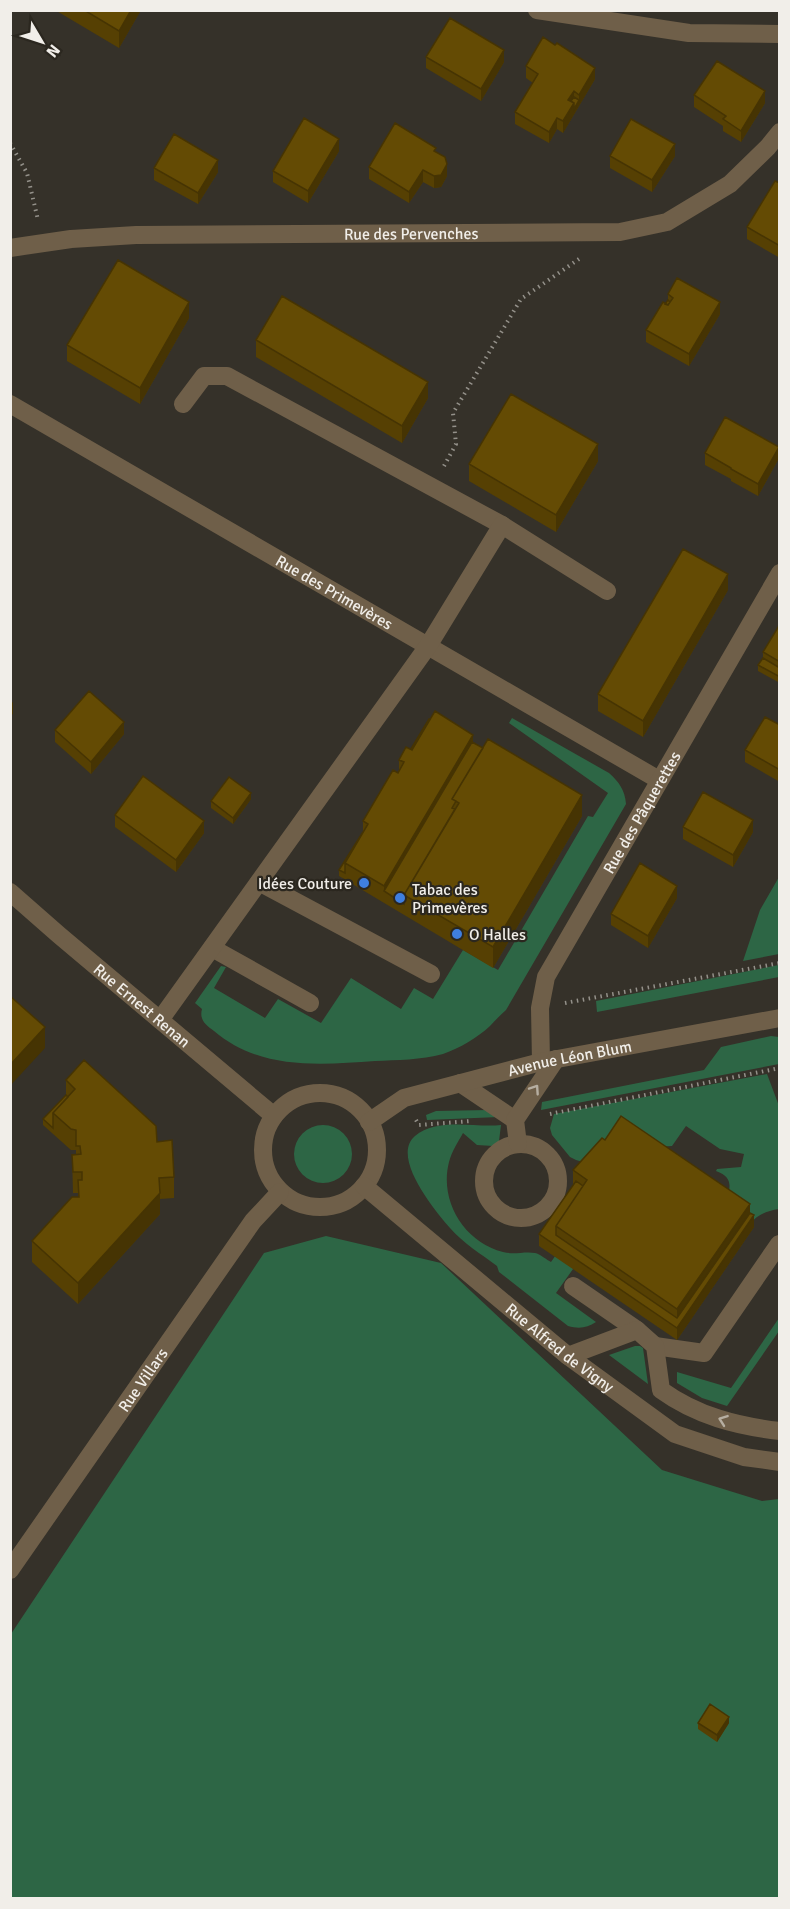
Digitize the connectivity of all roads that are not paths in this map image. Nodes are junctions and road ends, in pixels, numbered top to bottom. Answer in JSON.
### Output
{"nodes":[{"id":1,"x":537,"y":10,"type":"edge"},
{"id":2,"x":780,"y":34,"type":"edge"},
{"id":3,"x":780,"y":132,"type":"edge"},
{"id":4,"x":10,"y":248,"type":"edge"},
{"id":5,"x":10,"y":404,"type":"edge"},
{"id":6,"x":183,"y":404,"type":"dead end"},
{"id":7,"x":502,"y":525,"type":"junction"},
{"id":8,"x":780,"y":573,"type":"edge"},
{"id":9,"x":607,"y":591,"type":"dead end"},
{"id":10,"x":428,"y":646,"type":"junction"},
{"id":11,"x":659,"y":780,"type":"junction"},
{"id":12,"x":259,"y":882,"type":"junction"},
{"id":13,"x":10,"y":892,"type":"edge"},
{"id":14,"x":212,"y":948,"type":"junction"},
{"id":15,"x":431,"y":974,"type":"dead end"},
{"id":16,"x":310,"y":1003,"type":"dead end"},
{"id":17,"x":780,"y":1018,"type":"edge"},
{"id":18,"x":160,"y":1020,"type":"junction"},
{"id":19,"x":548,"y":1061,"type":"junction"},
{"id":20,"x":460,"y":1083,"type":"junction"},
{"id":21,"x":274,"y":1116,"type":"junction"},
{"id":22,"x":515,"y":1120,"type":"junction"},
{"id":23,"x":369,"y":1122,"type":"junction"},
{"id":24,"x":518,"y":1144,"type":"junction"},
{"id":25,"x":364,"y":1186,"type":"junction"},
{"id":26,"x":280,"y":1192,"type":"junction"},
{"id":27,"x":779,"y":1244,"type":"edge"},
{"id":28,"x":573,"y":1286,"type":"dead end"},
{"id":29,"x":637,"y":1330,"type":"junction"},
{"id":30,"x":655,"y":1346,"type":"junction"},
{"id":31,"x":568,"y":1356,"type":"junction"},
{"id":32,"x":780,"y":1431,"type":"edge"},
{"id":33,"x":780,"y":1462,"type":"edge"},
{"id":34,"x":10,"y":1570,"type":"edge"}],
"edges":[{"from":1,"to":2,"type":"street"},
{"from":3,"to":4,"type":"street","name":"Rue des Pervenches"},
{"from":5,"to":10,"type":"street","name":"Rue des Primevères"},
{"from":6,"to":7,"type":"street"},
{"from":7,"to":9,"type":"street"},
{"from":7,"to":10,"type":"street"},
{"from":8,"to":11,"type":"street","name":"Rue des Pâquerettes"},
{"from":10,"to":11,"type":"street","name":"Rue des Primevères"},
{"from":10,"to":12,"type":"street"},
{"from":11,"to":19,"type":"street","name":"Rue des Pâquerettes"},
{"from":12,"to":14,"type":"street"},
{"from":12,"to":15,"type":"street"},
{"from":13,"to":18,"type":"street","name":"Rue Ernest Renan"},
{"from":14,"to":16,"type":"street"},
{"from":14,"to":18,"type":"street"},
{"from":17,"to":19,"type":"street","name":"Avenue Léon Blum"},
{"from":18,"to":21,"type":"street","name":"Rue Ernest Renan"},
{"from":19,"to":20,"type":"street","name":"Avenue Léon Blum"},
{"from":22,"to":19,"type":"street","one_way":true},
{"from":20,"to":22,"type":"street"},
{"from":20,"to":23,"type":"street","name":"Avenue Léon Blum"},
{"from":21,"to":23,"type":"street"},
{"from":21,"to":26,"type":"street"},
{"from":22,"to":24,"type":"street"},
{"from":23,"to":25,"type":"street"},
{"from":24,"to":24,"type":"street"},
{"from":25,"to":26,"type":"street"},
{"from":25,"to":31,"type":"street","name":"Rue Alfred de Vigny"},
{"from":26,"to":34,"type":"street","name":"Rue Villars"},
{"from":27,"to":30,"type":"street"},
{"from":28,"to":29,"type":"street"},
{"from":29,"to":30,"type":"street"},
{"from":29,"to":31,"type":"street"},
{"from":32,"to":30,"type":"street","one_way":true},
{"from":31,"to":33,"type":"street","name":"Rue Alfred de Vigny"}]}
